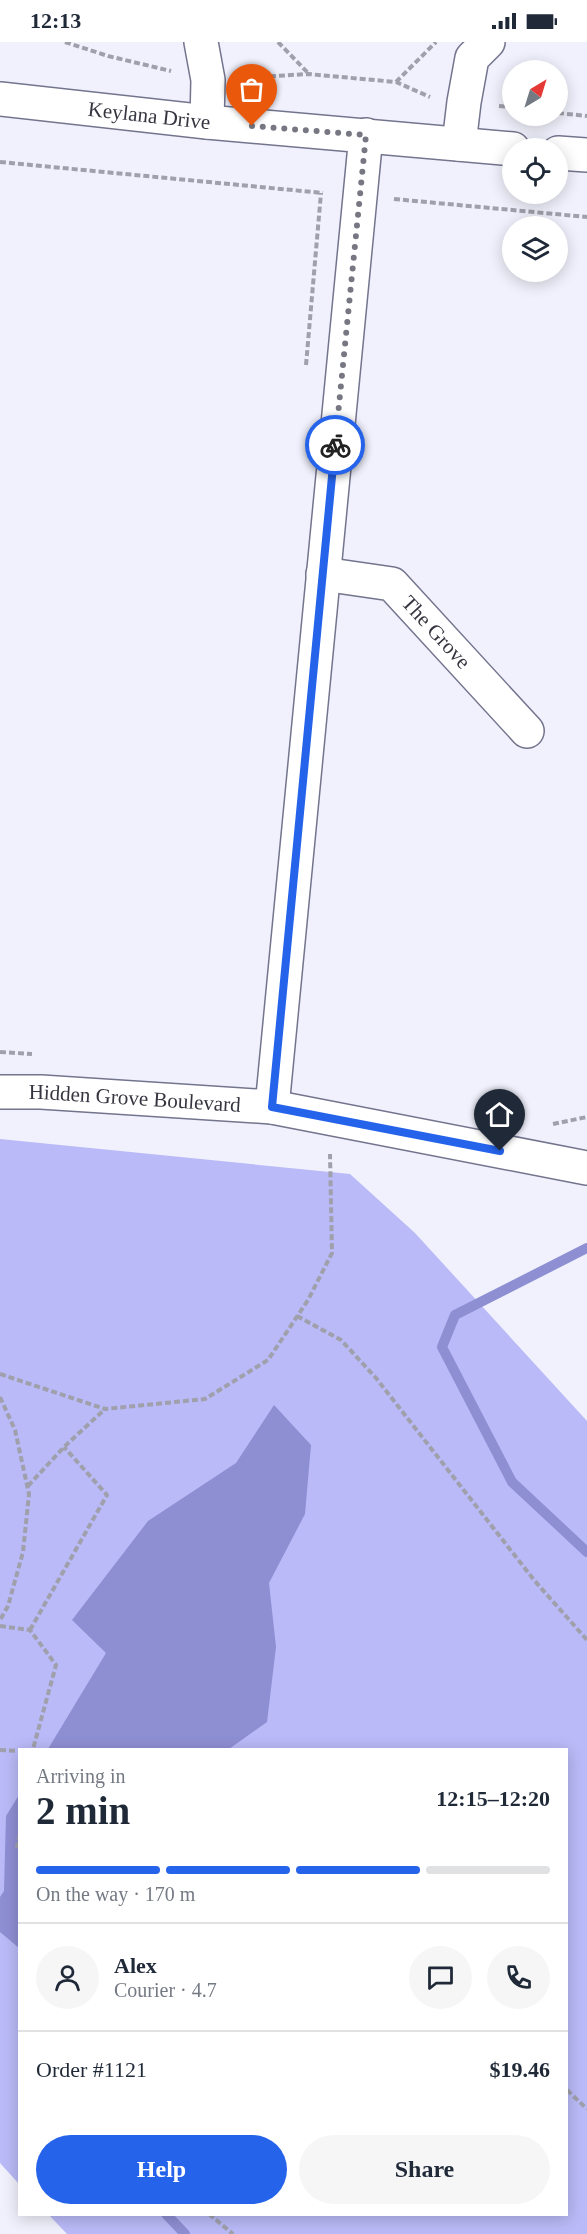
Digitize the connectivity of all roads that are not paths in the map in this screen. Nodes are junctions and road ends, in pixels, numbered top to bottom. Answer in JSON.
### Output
{"nodes":[{"id":1,"x":201,"y":42,"type":"edge"},
{"id":2,"x":488,"y":42,"type":"edge"},
{"id":3,"x":0,"y":99,"type":"edge"},
{"id":4,"x":207,"y":122,"type":"junction"},
{"id":5,"x":366,"y":135,"type":"junction"},
{"id":6,"x":459,"y":144,"type":"junction"},
{"id":7,"x":502,"y":148,"type":"edge"},
{"id":8,"x":568,"y":154,"type":"edge"},
{"id":9,"x":587,"y":155,"type":"edge"},
{"id":10,"x":323,"y":574,"type":"junction"},
{"id":11,"x":527,"y":731,"type":"dead end"},
{"id":12,"x":0,"y":1092,"type":"edge"},
{"id":13,"x":272,"y":1107,"type":"junction"},
{"id":14,"x":587,"y":1168,"type":"edge"}],
"edges":[{"from":1,"to":4,"type":"street"},
{"from":2,"to":6,"type":"street"},
{"from":3,"to":4,"type":"street","name":"Keylana Drive"},
{"from":4,"to":5,"type":"street","name":"Keylana Drive"},
{"from":5,"to":6,"type":"street","name":"Keylana Drive"},
{"from":5,"to":10,"type":"street"},
{"from":6,"to":7,"type":"street","name":"Keylana Drive"},
{"from":8,"to":9,"type":"street"},
{"from":10,"to":11,"type":"street","name":"The Grove"},
{"from":10,"to":13,"type":"street"},
{"from":12,"to":13,"type":"street","name":"Hidden Grove Boulevard"},
{"from":13,"to":14,"type":"street","name":"Hidden Grove Boulevard"}]}
